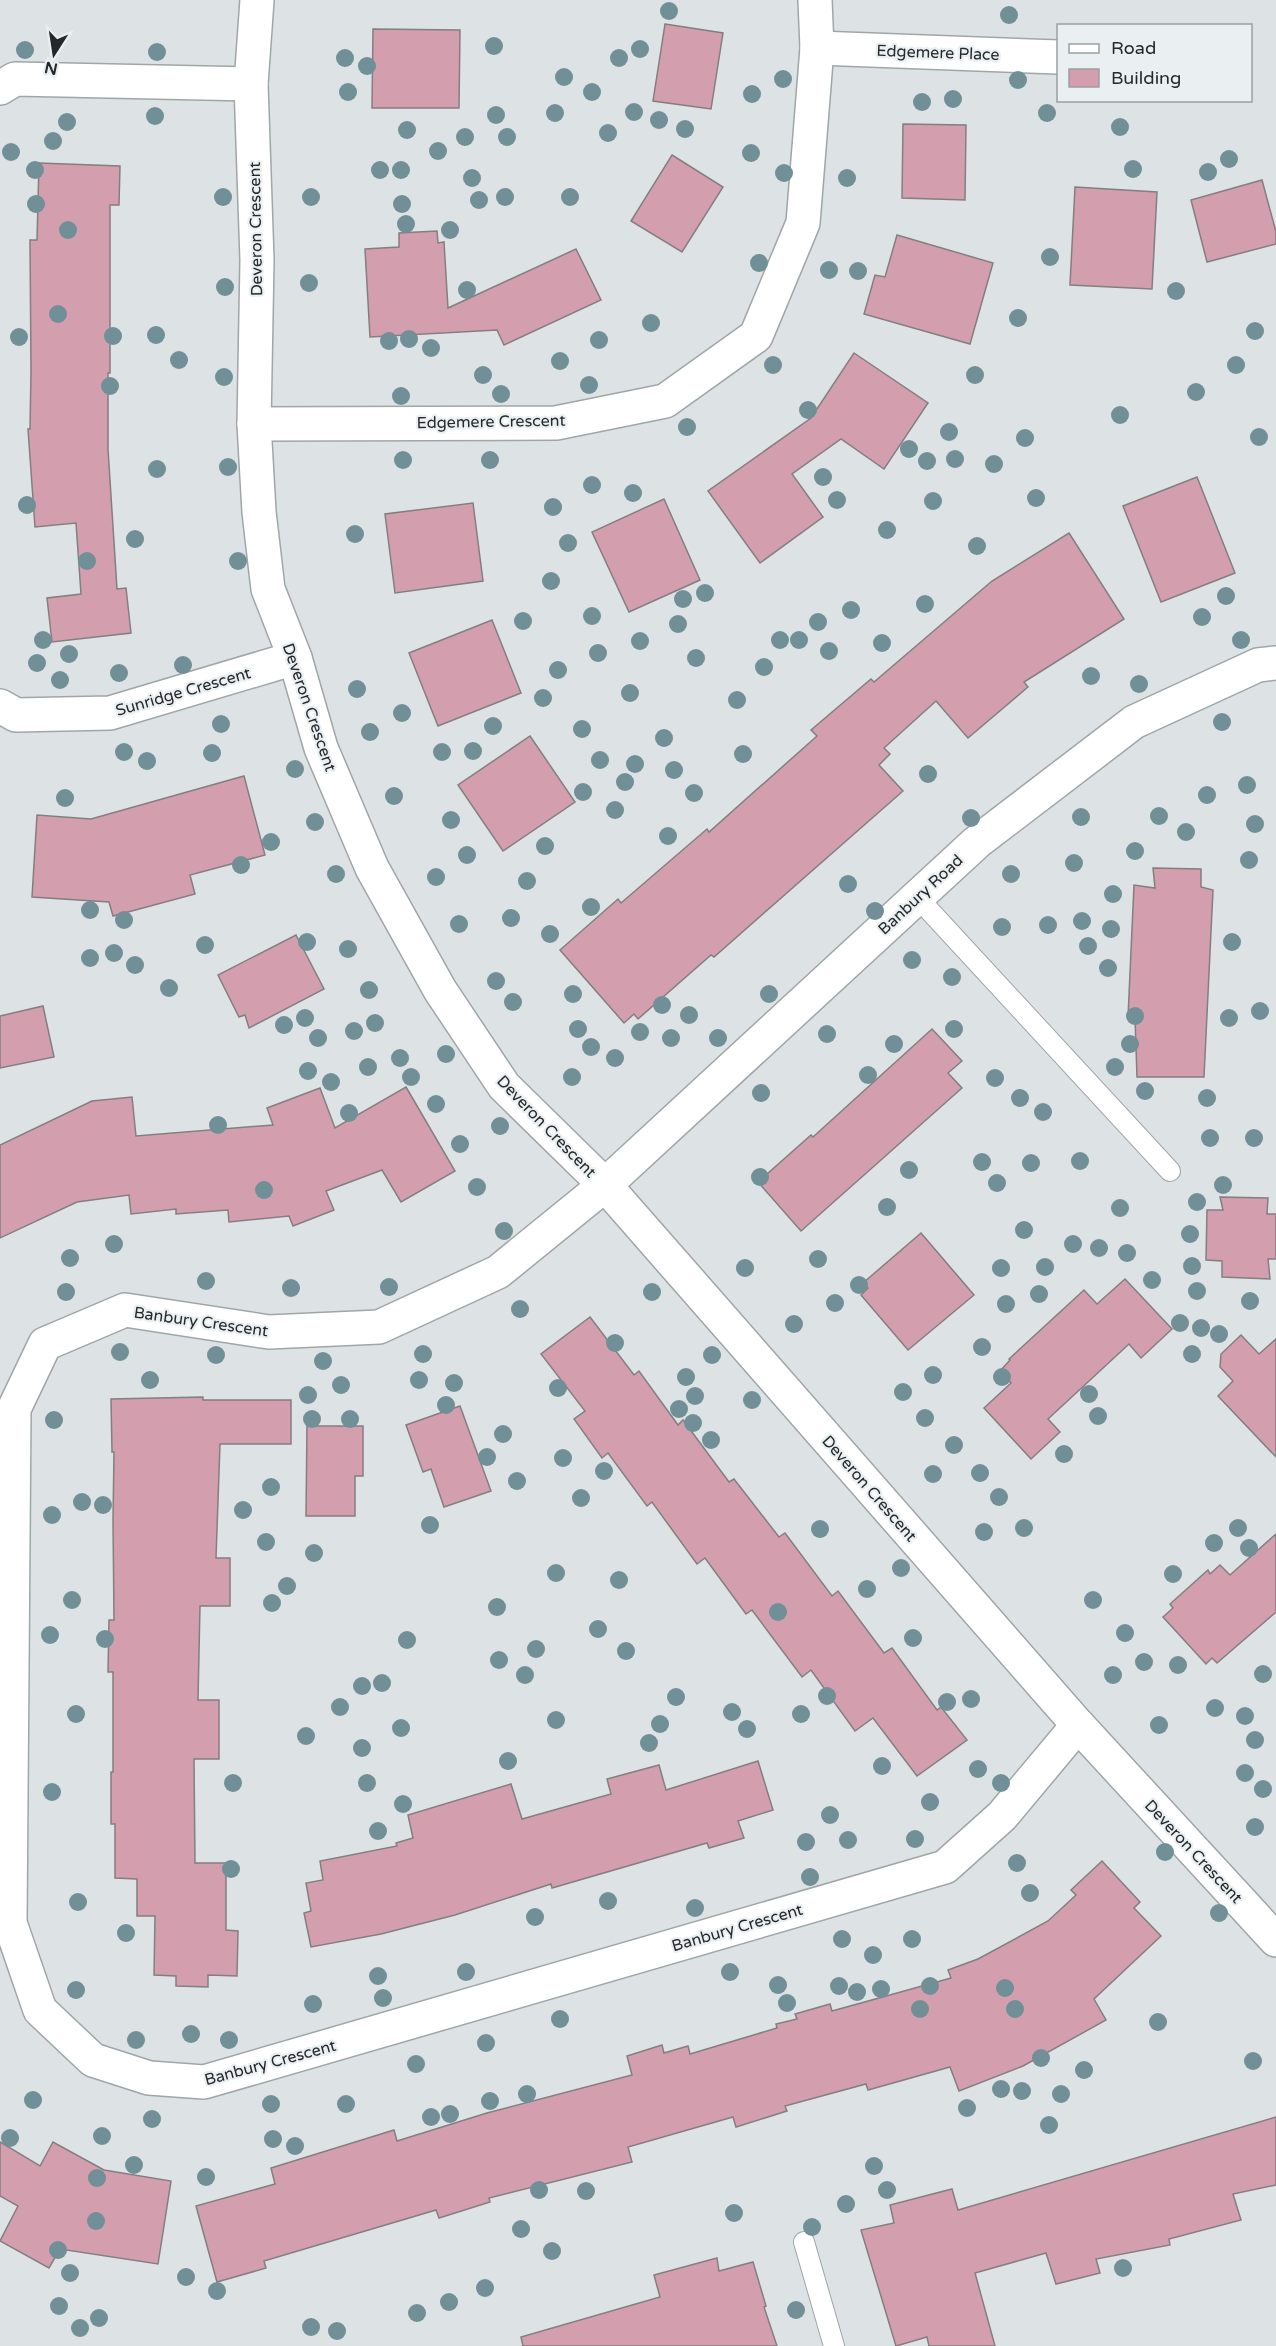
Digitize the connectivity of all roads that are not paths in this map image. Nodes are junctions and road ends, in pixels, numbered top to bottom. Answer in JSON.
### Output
{"nodes":[{"id":1,"x":257,"y":0,"type":"edge"},
{"id":2,"x":815,"y":0,"type":"edge"},
{"id":3,"x":817,"y":48,"type":"junction"},
{"id":4,"x":1057,"y":57,"type":"edge"},
{"id":5,"x":251,"y":84,"type":"junction"},
{"id":6,"x":0,"y":88,"type":"edge"},
{"id":7,"x":254,"y":424,"type":"junction"},
{"id":8,"x":295,"y":658,"type":"junction"},
{"id":9,"x":1276,"y":663,"type":"edge"},
{"id":10,"x":0,"y":706,"type":"edge"},
{"id":11,"x":917,"y":897,"type":"junction"},
{"id":12,"x":1170,"y":1171,"type":"dead end"},
{"id":13,"x":604,"y":1185,"type":"junction"},
{"id":14,"x":1078,"y":1725,"type":"junction"},
{"id":15,"x":1276,"y":1940,"type":"edge"},
{"id":16,"x":804,"y":2242,"type":"dead end"},
{"id":17,"x":834,"y":2346,"type":"edge"}],
"edges":[{"from":1,"to":5,"type":"street","name":"Deveron Crescent"},
{"from":2,"to":3,"type":"street","name":"Edgemere Crescent"},
{"from":3,"to":4,"type":"street","name":"Edgemere Place"},
{"from":3,"to":7,"type":"street","name":"Edgemere Crescent"},
{"from":5,"to":6,"type":"street"},
{"from":5,"to":7,"type":"street","name":"Deveron Crescent"},
{"from":7,"to":8,"type":"street","name":"Deveron Crescent"},
{"from":8,"to":10,"type":"street","name":"Sunridge Crescent"},
{"from":8,"to":13,"type":"street","name":"Deveron Crescent"},
{"from":9,"to":11,"type":"street","name":"Banbury Road"},
{"from":11,"to":12,"type":"lane"},
{"from":11,"to":13,"type":"street","name":"Banbury Road"},
{"from":13,"to":14,"type":"street","name":"Deveron Crescent"},
{"from":13,"to":14,"type":"street","name":"Banbury Crescent"},
{"from":14,"to":15,"type":"street","name":"Deveron Crescent"},
{"from":16,"to":17,"type":"lane"}]}
